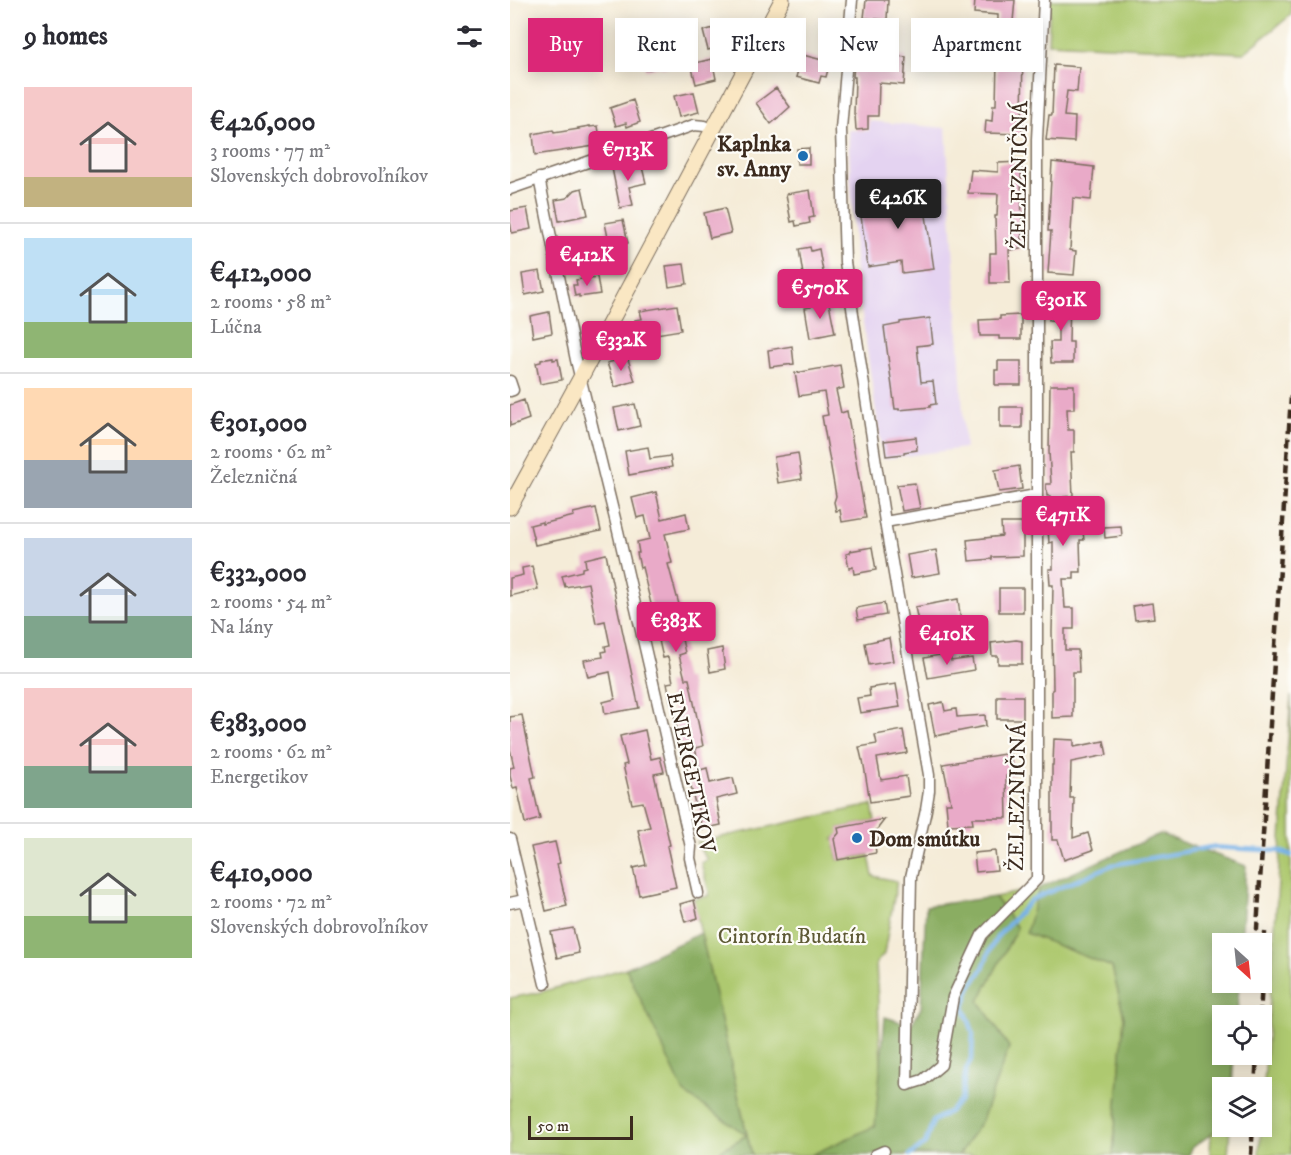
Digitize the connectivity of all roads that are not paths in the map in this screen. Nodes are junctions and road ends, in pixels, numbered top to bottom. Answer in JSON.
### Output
{"nodes":[{"id":1,"x":782,"y":0,"type":"edge"},
{"id":2,"x":852,"y":0,"type":"edge"},
{"id":3,"x":1044,"y":0,"type":"edge"},
{"id":4,"x":713,"y":130,"type":"junction"},
{"id":5,"x":539,"y":178,"type":"junction"},
{"id":6,"x":510,"y":189,"type":"edge"},
{"id":7,"x":580,"y":379,"type":"junction"},
{"id":8,"x":510,"y":381,"type":"edge"},
{"id":9,"x":510,"y":391,"type":"edge"},
{"id":10,"x":1036,"y":495,"type":"junction"},
{"id":11,"x":510,"y":507,"type":"edge"},
{"id":12,"x":885,"y":522,"type":"junction"},
{"id":13,"x":510,"y":838,"type":"edge"},
{"id":14,"x":698,"y":893,"type":"dead end"},
{"id":15,"x":524,"y":900,"type":"junction"},
{"id":16,"x":510,"y":903,"type":"edge"},
{"id":17,"x":546,"y":984,"type":"dead end"}],
"edges":[{"from":1,"to":4,"type":"street"},
{"from":2,"to":12,"type":"street"},
{"from":3,"to":10,"type":"street","name":"ŽELEZNIČNÁ"},
{"from":4,"to":5,"type":"street"},
{"from":4,"to":7,"type":"street"},
{"from":5,"to":6,"type":"street"},
{"from":5,"to":7,"type":"street","name":"ENERGETIKOV"},
{"from":7,"to":11,"type":"street"},
{"from":7,"to":14,"type":"street","name":"ENERGETIKOV"},
{"from":8,"to":9,"type":"street"},
{"from":10,"to":12,"type":"street"},
{"from":10,"to":12,"type":"street","name":"ŽELEZNIČNÁ"},
{"from":13,"to":15,"type":"street"},
{"from":15,"to":16,"type":"street"},
{"from":15,"to":17,"type":"street"}]}
